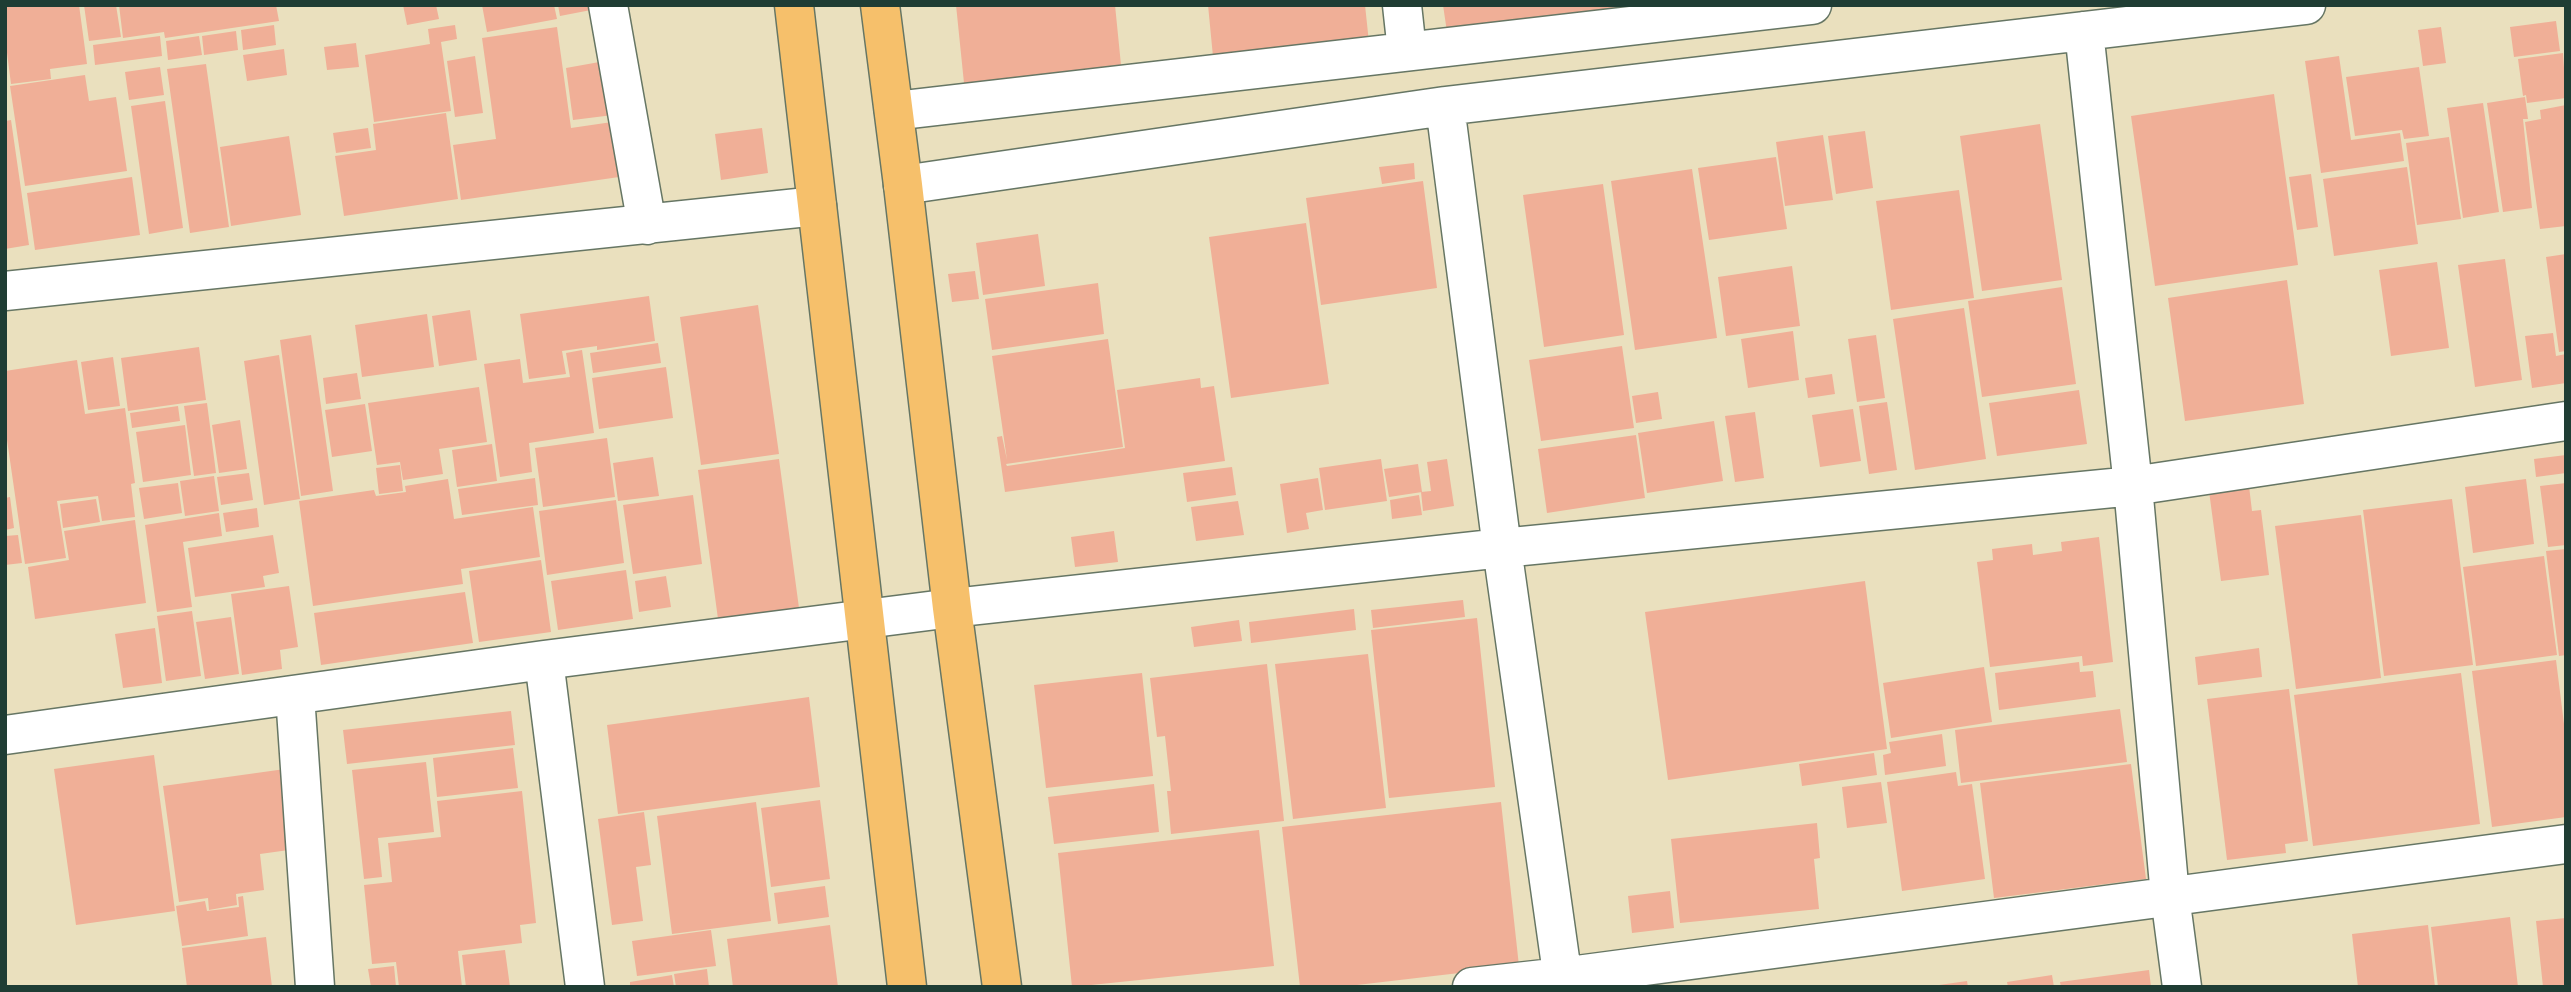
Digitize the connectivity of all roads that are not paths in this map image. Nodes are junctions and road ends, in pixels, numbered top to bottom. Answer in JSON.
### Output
{"nodes":[{"id":1,"x":608,"y":5,"type":"edge"},
{"id":2,"x":794,"y":5,"type":"edge"},
{"id":3,"x":880,"y":5,"type":"edge"},
{"id":4,"x":1402,"y":5,"type":"edge"},
{"id":5,"x":1812,"y":5,"type":"edge"},
{"id":6,"x":2306,"y":5,"type":"edge"},
{"id":7,"x":2084,"y":31,"type":"junction"},
{"id":8,"x":1407,"y":51,"type":"junction"},
{"id":9,"x":1445,"y":106,"type":"junction"},
{"id":10,"x":894,"y":111,"type":"junction"},
{"id":11,"x":903,"y":185,"type":"junction"},
{"id":12,"x":817,"y":206,"type":"junction"},
{"id":13,"x":647,"y":225,"type":"junction"},
{"id":14,"x":5,"y":291,"type":"edge"},
{"id":15,"x":2566,"y":421,"type":"edge"},
{"id":16,"x":2133,"y":485,"type":"junction"},
{"id":17,"x":1502,"y":548,"type":"junction"},
{"id":18,"x":952,"y":608,"type":"junction"},
{"id":19,"x":864,"y":621,"type":"junction"},
{"id":20,"x":544,"y":660,"type":"junction"},
{"id":21,"x":295,"y":695,"type":"junction"},
{"id":22,"x":5,"y":735,"type":"edge"},
{"id":23,"x":2566,"y":845,"type":"edge"},
{"id":24,"x":2170,"y":896,"type":"junction"},
{"id":25,"x":1563,"y":982,"type":"edge"},
{"id":26,"x":315,"y":987,"type":"edge"},
{"id":27,"x":585,"y":987,"type":"edge"},
{"id":28,"x":907,"y":987,"type":"edge"},
{"id":29,"x":1002,"y":987,"type":"edge"},
{"id":30,"x":1472,"y":987,"type":"edge"},
{"id":31,"x":2182,"y":987,"type":"edge"}],
"edges":[{"from":1,"to":13,"type":"street"},
{"from":2,"to":12,"type":"main road"},
{"from":3,"to":10,"type":"main road"},
{"from":4,"to":8,"type":"street"},
{"from":5,"to":8,"type":"street"},
{"from":6,"to":7,"type":"street"},
{"from":7,"to":9,"type":"street"},
{"from":7,"to":16,"type":"street"},
{"from":8,"to":10,"type":"street"},
{"from":9,"to":11,"type":"street"},
{"from":9,"to":17,"type":"street"},
{"from":10,"to":11,"type":"main road"},
{"from":11,"to":18,"type":"main road"},
{"from":12,"to":13,"type":"street"},
{"from":12,"to":19,"type":"main road"},
{"from":13,"to":14,"type":"street"},
{"from":15,"to":16,"type":"street"},
{"from":16,"to":17,"type":"street"},
{"from":16,"to":24,"type":"street"},
{"from":17,"to":18,"type":"street"},
{"from":17,"to":25,"type":"street"},
{"from":18,"to":19,"type":"street"},
{"from":18,"to":29,"type":"main road"},
{"from":19,"to":20,"type":"street"},
{"from":19,"to":28,"type":"main road"},
{"from":20,"to":21,"type":"street"},
{"from":20,"to":27,"type":"street"},
{"from":21,"to":22,"type":"street"},
{"from":21,"to":26,"type":"street"},
{"from":23,"to":24,"type":"street"},
{"from":24,"to":25,"type":"street"},
{"from":24,"to":31,"type":"street"},
{"from":25,"to":30,"type":"street"}]}
